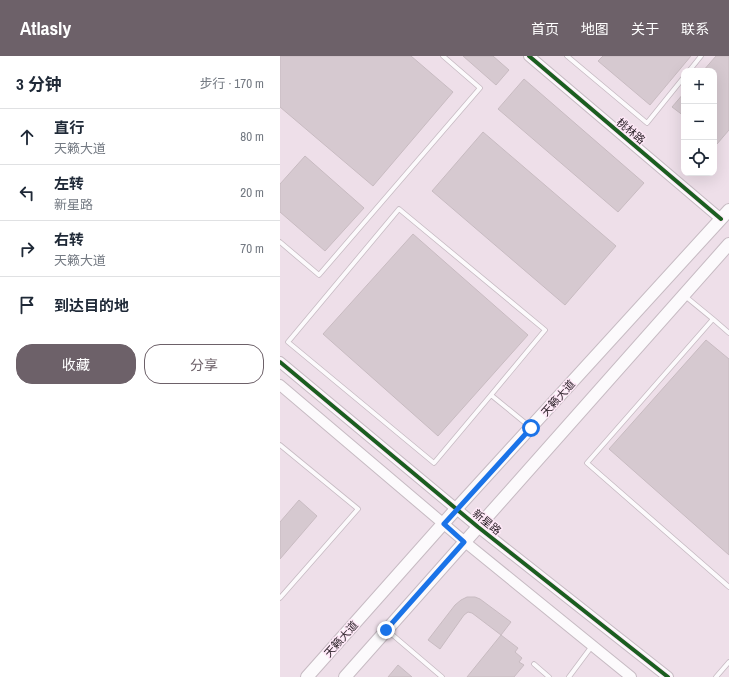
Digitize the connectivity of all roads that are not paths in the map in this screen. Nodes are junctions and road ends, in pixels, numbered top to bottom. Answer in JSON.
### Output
{"nodes":[{"id":1,"x":443,"y":56,"type":"edge"},
{"id":2,"x":529,"y":56,"type":"edge"},
{"id":3,"x":567,"y":56,"type":"edge"},
{"id":4,"x":701,"y":56,"type":"edge"},
{"id":5,"x":691,"y":68,"type":"edge"},
{"id":6,"x":681,"y":81,"type":"edge"},
{"id":7,"x":729,"y":210,"type":"edge"},
{"id":8,"x":721,"y":219,"type":"junction"},
{"id":9,"x":280,"y":242,"type":"edge"},
{"id":10,"x":729,"y":244,"type":"edge"},
{"id":11,"x":684,"y":295,"type":"junction"},
{"id":12,"x":713,"y":319,"type":"junction"},
{"id":13,"x":729,"y":333,"type":"edge"},
{"id":14,"x":280,"y":362,"type":"edge"},
{"id":15,"x":280,"y":385,"type":"edge"},
{"id":16,"x":491,"y":395,"type":"junction"},
{"id":17,"x":531,"y":428,"type":"junction"},
{"id":18,"x":280,"y":445,"type":"edge"},
{"id":19,"x":457,"y":508,"type":"junction"},
{"id":20,"x":444,"y":524,"type":"junction"},
{"id":21,"x":478,"y":527,"type":"junction"},
{"id":22,"x":464,"y":542,"type":"junction"},
{"id":23,"x":729,"y":587,"type":"edge"},
{"id":24,"x":280,"y":598,"type":"edge"},
{"id":25,"x":386,"y":630,"type":"junction"},
{"id":26,"x":592,"y":645,"type":"junction"},
{"id":27,"x":729,"y":662,"type":"edge"},
{"id":28,"x":534,"y":664,"type":"dead end"},
{"id":29,"x":307,"y":677,"type":"edge"},
{"id":30,"x":345,"y":677,"type":"edge"},
{"id":31,"x":442,"y":677,"type":"edge"},
{"id":32,"x":549,"y":677,"type":"edge"},
{"id":33,"x":569,"y":677,"type":"edge"},
{"id":34,"x":631,"y":677,"type":"edge"},
{"id":35,"x":668,"y":677,"type":"edge"},
{"id":36,"x":716,"y":677,"type":"edge"}],
"edges":[{"from":1,"to":9,"type":"lane"},
{"from":2,"to":8,"type":"street","name":"桃林路"},
{"from":3,"to":6,"type":"lane"},
{"from":4,"to":5,"type":"lane"},
{"from":7,"to":8,"type":"main road","name":"天籁大道"},
{"from":8,"to":17,"type":"main road","name":"天籁大道"},
{"from":10,"to":11,"type":"main road"},
{"from":11,"to":12,"type":"lane"},
{"from":11,"to":21,"type":"main road"},
{"from":12,"to":13,"type":"lane"},
{"from":12,"to":23,"type":"lane"},
{"from":14,"to":19,"type":"street","name":"新星路"},
{"from":15,"to":20,"type":"street"},
{"from":16,"to":16,"type":"lane"},
{"from":16,"to":17,"type":"lane"},
{"from":17,"to":19,"type":"main road","name":"天籁大道"},
{"from":18,"to":24,"type":"lane"},
{"from":19,"to":20,"type":"main road","name":"天籁大道"},
{"from":19,"to":21,"type":"street","name":"新星路"},
{"from":20,"to":22,"type":"street"},
{"from":20,"to":29,"type":"main road","name":"天籁大道"},
{"from":21,"to":22,"type":"main road"},
{"from":21,"to":35,"type":"street","name":"新星路"},
{"from":22,"to":25,"type":"main road"},
{"from":22,"to":26,"type":"street"},
{"from":25,"to":30,"type":"main road"},
{"from":25,"to":31,"type":"lane"},
{"from":26,"to":33,"type":"lane"},
{"from":26,"to":34,"type":"street"},
{"from":27,"to":36,"type":"lane"},
{"from":28,"to":32,"type":"lane"}]}
